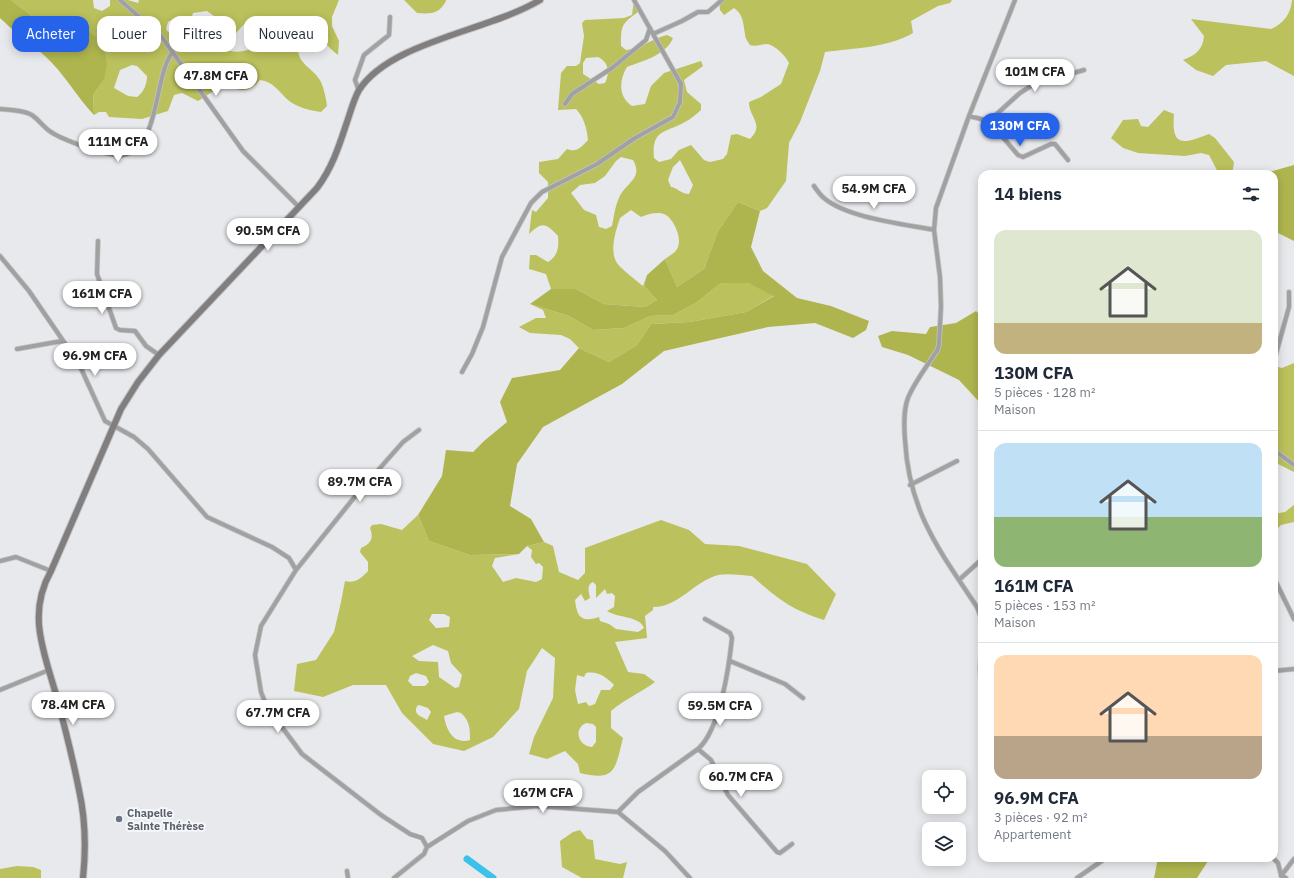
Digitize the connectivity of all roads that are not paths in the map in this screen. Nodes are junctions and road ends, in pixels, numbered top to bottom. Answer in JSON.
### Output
{"nodes":[{"id":1,"x":120,"y":0,"type":"edge"},
{"id":2,"x":540,"y":0,"type":"edge"},
{"id":3,"x":634,"y":0,"type":"edge"},
{"id":4,"x":722,"y":0,"type":"edge"},
{"id":5,"x":1016,"y":0,"type":"edge"},
{"id":6,"x":390,"y":17,"type":"dead end"},
{"id":7,"x":650,"y":28,"type":"junction"},
{"id":8,"x":653,"y":34,"type":"junction"},
{"id":9,"x":172,"y":53,"type":"junction"},
{"id":10,"x":1084,"y":70,"type":"dead end"},
{"id":11,"x":359,"y":91,"type":"junction"},
{"id":12,"x":565,"y":104,"type":"dead end"},
{"id":13,"x":0,"y":109,"type":"edge"},
{"id":14,"x":969,"y":116,"type":"junction"},
{"id":15,"x":989,"y":121,"type":"junction"},
{"id":16,"x":1068,"y":160,"type":"dead end"},
{"id":17,"x":814,"y":186,"type":"dead end"},
{"id":18,"x":299,"y":207,"type":"junction"},
{"id":19,"x":934,"y":230,"type":"junction"},
{"id":20,"x":98,"y":241,"type":"dead end"},
{"id":21,"x":0,"y":256,"type":"edge"},
{"id":22,"x":1289,"y":292,"type":"dead end"},
{"id":23,"x":62,"y":341,"type":"junction"},
{"id":24,"x":1278,"y":347,"type":"edge"},
{"id":25,"x":17,"y":349,"type":"dead end"},
{"id":26,"x":159,"y":355,"type":"junction"},
{"id":27,"x":462,"y":372,"type":"dead end"},
{"id":28,"x":112,"y":426,"type":"junction"},
{"id":29,"x":418,"y":430,"type":"dead end"},
{"id":30,"x":1278,"y":453,"type":"edge"},
{"id":31,"x":957,"y":461,"type":"dead end"},
{"id":32,"x":1294,"y":464,"type":"edge"},
{"id":33,"x":910,"y":485,"type":"junction"},
{"id":34,"x":0,"y":561,"type":"edge"},
{"id":35,"x":978,"y":563,"type":"edge"},
{"id":36,"x":296,"y":570,"type":"junction"},
{"id":37,"x":52,"y":571,"type":"junction"},
{"id":38,"x":959,"y":580,"type":"junction"},
{"id":39,"x":1278,"y":586,"type":"edge"},
{"id":40,"x":978,"y":610,"type":"edge"},
{"id":41,"x":705,"y":619,"type":"dead end"},
{"id":42,"x":1294,"y":620,"type":"edge"},
{"id":43,"x":730,"y":661,"type":"junction"},
{"id":44,"x":1294,"y":669,"type":"edge"},
{"id":45,"x":49,"y":670,"type":"junction"},
{"id":46,"x":1278,"y":671,"type":"edge"},
{"id":47,"x":0,"y":690,"type":"edge"},
{"id":48,"x":803,"y":698,"type":"dead end"},
{"id":49,"x":698,"y":749,"type":"junction"},
{"id":50,"x":618,"y":812,"type":"junction"},
{"id":51,"x":792,"y":844,"type":"dead end"},
{"id":52,"x":427,"y":847,"type":"junction"},
{"id":53,"x":1294,"y":859,"type":"edge"},
{"id":54,"x":1100,"y":862,"type":"edge"},
{"id":55,"x":1277,"y":862,"type":"edge"},
{"id":56,"x":347,"y":871,"type":"dead end"},
{"id":57,"x":1283,"y":877,"type":"edge"},
{"id":58,"x":83,"y":878,"type":"edge"},
{"id":59,"x":348,"y":878,"type":"edge"},
{"id":60,"x":394,"y":878,"type":"edge"},
{"id":61,"x":690,"y":878,"type":"edge"},
{"id":62,"x":1077,"y":878,"type":"edge"}],
"edges":[{"from":1,"to":9,"type":"street"},
{"from":2,"to":11,"type":"main road"},
{"from":3,"to":7,"type":"street"},
{"from":4,"to":8,"type":"street"},
{"from":5,"to":14,"type":"street"},
{"from":6,"to":11,"type":"street"},
{"from":7,"to":8,"type":"street"},
{"from":7,"to":12,"type":"street"},
{"from":8,"to":27,"type":"street"},
{"from":9,"to":13,"type":"street"},
{"from":9,"to":18,"type":"street"},
{"from":10,"to":15,"type":"street"},
{"from":11,"to":18,"type":"main road"},
{"from":14,"to":15,"type":"street"},
{"from":14,"to":19,"type":"street"},
{"from":15,"to":16,"type":"street"},
{"from":17,"to":19,"type":"street"},
{"from":18,"to":26,"type":"main road"},
{"from":19,"to":33,"type":"street"},
{"from":20,"to":26,"type":"street"},
{"from":21,"to":23,"type":"street"},
{"from":22,"to":24,"type":"street"},
{"from":23,"to":25,"type":"street"},
{"from":23,"to":28,"type":"street"},
{"from":26,"to":28,"type":"main road"},
{"from":28,"to":36,"type":"street"},
{"from":28,"to":37,"type":"main road"},
{"from":29,"to":36,"type":"street"},
{"from":30,"to":32,"type":"street"},
{"from":31,"to":33,"type":"street"},
{"from":33,"to":38,"type":"street"},
{"from":34,"to":37,"type":"street"},
{"from":35,"to":38,"type":"street"},
{"from":36,"to":52,"type":"street"},
{"from":37,"to":45,"type":"main road"},
{"from":38,"to":40,"type":"street"},
{"from":39,"to":42,"type":"street"},
{"from":41,"to":43,"type":"street"},
{"from":43,"to":48,"type":"street"},
{"from":43,"to":49,"type":"street"},
{"from":44,"to":46,"type":"street"},
{"from":45,"to":47,"type":"street"},
{"from":45,"to":58,"type":"main road"},
{"from":49,"to":50,"type":"street"},
{"from":49,"to":51,"type":"street"},
{"from":50,"to":52,"type":"street"},
{"from":50,"to":61,"type":"street"},
{"from":52,"to":60,"type":"street"},
{"from":53,"to":57,"type":"street"},
{"from":54,"to":62,"type":"street"},
{"from":55,"to":57,"type":"street"},
{"from":56,"to":59,"type":"street"}]}
